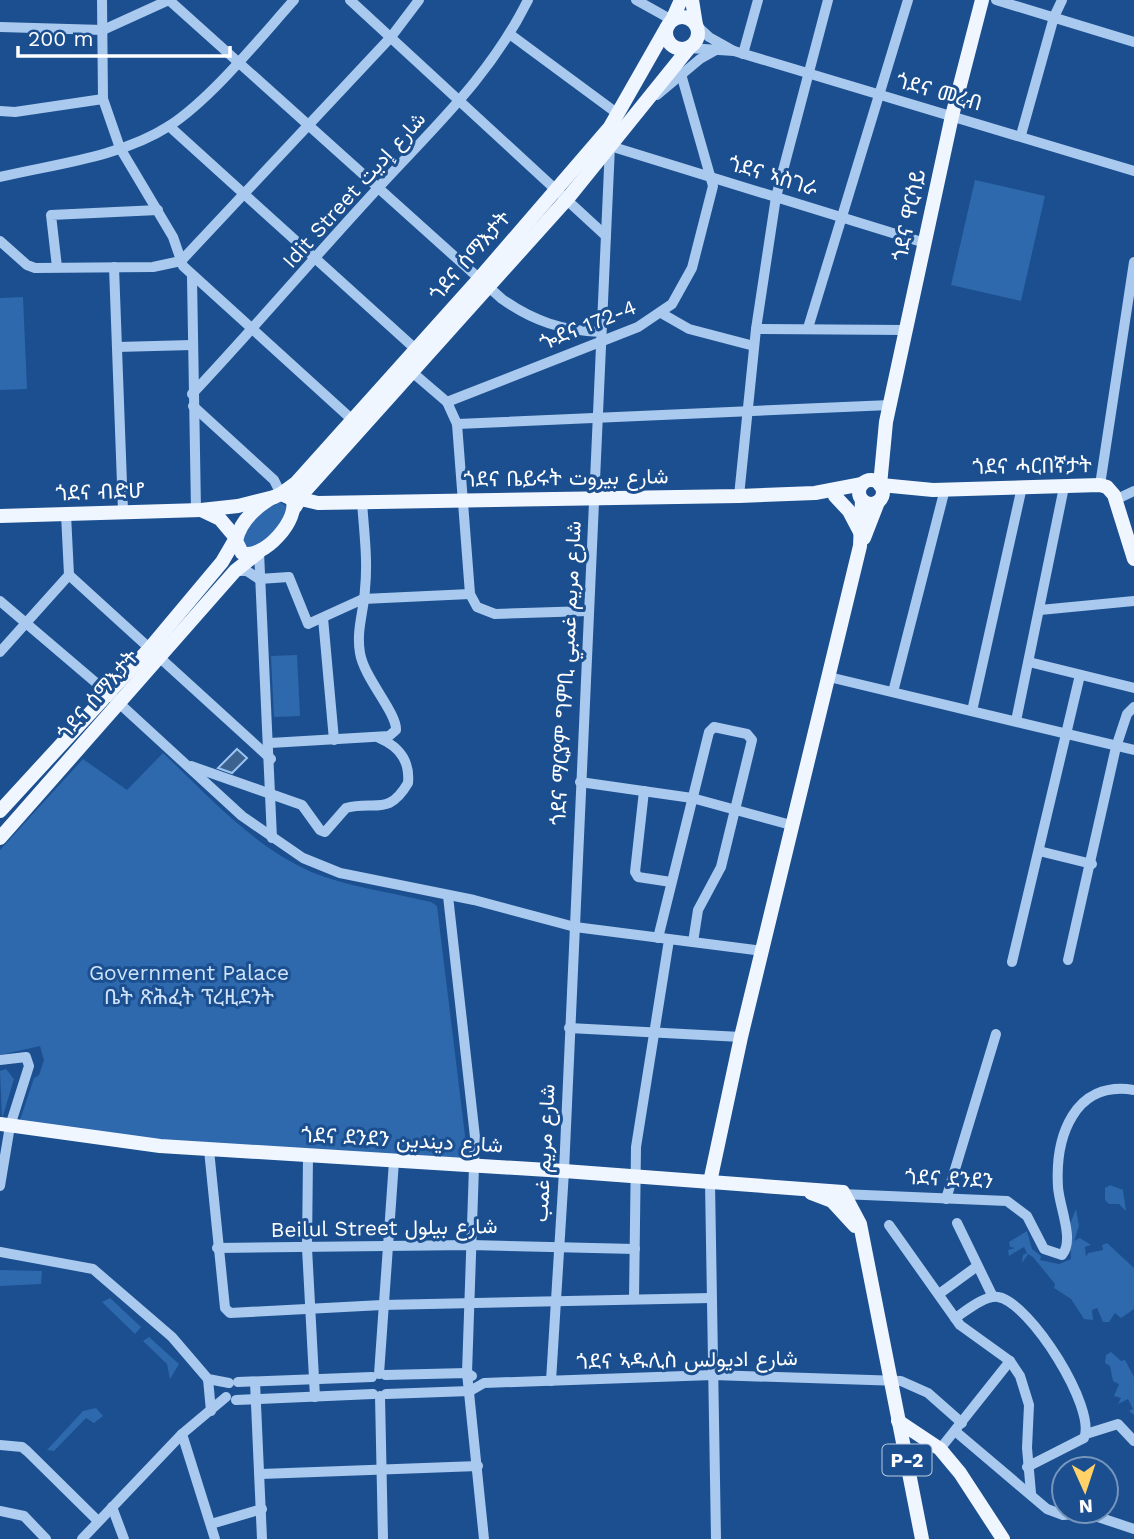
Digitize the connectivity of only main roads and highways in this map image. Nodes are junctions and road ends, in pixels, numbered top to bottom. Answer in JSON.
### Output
{"nodes":[{"id":1,"x":681,"y":0,"type":"edge"},
{"id":2,"x":692,"y":0,"type":"edge"},
{"id":3,"x":982,"y":0,"type":"edge"},
{"id":4,"x":670,"y":24,"type":"junction"},
{"id":5,"x":696,"y":24,"type":"junction"},
{"id":6,"x":689,"y":48,"type":"junction"},
{"id":7,"x":562,"y":193,"type":"junction"},
{"id":8,"x":421,"y":354,"type":"junction"},
{"id":9,"x":357,"y":424,"type":"junction"},
{"id":10,"x":871,"y":492,"type":"junction"},
{"id":11,"x":814,"y":493,"type":"junction"},
{"id":12,"x":835,"y":496,"type":"junction"},
{"id":13,"x":288,"y":501,"type":"junction"},
{"id":14,"x":198,"y":510,"type":"junction"},
{"id":15,"x":0,"y":516,"type":"edge"},
{"id":16,"x":236,"y":538,"type":"junction"},
{"id":17,"x":860,"y":539,"type":"junction"},
{"id":18,"x":259,"y":552,"type":"junction"},
{"id":19,"x":1134,"y":559,"type":"edge"},
{"id":20,"x":154,"y":652,"type":"junction"},
{"id":21,"x":113,"y":698,"type":"junction"},
{"id":22,"x":2,"y":805,"type":"edge"},
{"id":23,"x":0,"y":838,"type":"edge"},
{"id":24,"x":5,"y":1125,"type":"edge"},
{"id":25,"x":715,"y":1151,"type":"junction"},
{"id":26,"x":710,"y":1182,"type":"junction"},
{"id":27,"x":744,"y":1185,"type":"junction"},
{"id":28,"x":898,"y":1421,"type":"junction"},
{"id":29,"x":922,"y":1539,"type":"edge"},
{"id":30,"x":1003,"y":1539,"type":"edge"}],
"edges":[{"from":1,"to":4,"type":"main road","name":"ጎደና ሰማእታት"},
{"from":2,"to":5,"type":"main road"},
{"from":3,"to":10,"type":"main road","name":"ጎደና ዋርሳይ"},
{"from":4,"to":5,"type":"main road"},
{"from":4,"to":6,"type":"main road"},
{"from":4,"to":7,"type":"main road","name":"ጎደና ሰማእታት"},
{"from":5,"to":6,"type":"main road"},
{"from":6,"to":7,"type":"main road","name":"ጎደና ሰማእታት"},
{"from":7,"to":8,"type":"main road","name":"ጎደና ሰማእታት"},
{"from":8,"to":9,"type":"main road","name":"ጎደና ሰማእታት"},
{"from":8,"to":9,"type":"main road","name":"ጎደና ሰማእታት"},
{"from":9,"to":13,"type":"main road","name":"ጎደና ሰማእታት"},
{"from":10,"to":11,"type":"main road","name":"ጎደና ሓርበኛታት"},
{"from":10,"to":12,"type":"main road"},
{"from":10,"to":17,"type":"main road","name":"ጎደና ዋርሳይ"},
{"from":10,"to":19,"type":"main road","name":"ጎደና ሓርበኛታት"},
{"from":11,"to":12,"type":"main road"},
{"from":11,"to":13,"type":"main road","name":"ጎደና ቤይሩት شارع بيروت"},
{"from":12,"to":17,"type":"main road"},
{"from":13,"to":14,"type":"main road","name":"ጎደና ብድሆ"},
{"from":13,"to":16,"type":"main road","name":"ጎደና ሰማእታት"},
{"from":13,"to":18,"type":"main road","name":"ጎደና ሰማእታት"},
{"from":14,"to":15,"type":"main road","name":"ጎደና ብድሆ"},
{"from":14,"to":16,"type":"main road"},
{"from":16,"to":18,"type":"main road"},
{"from":16,"to":20,"type":"main road","name":"ጎደና ሰማእታት"},
{"from":17,"to":25,"type":"main road","name":"ጎደና ዋርሳይ"},
{"from":18,"to":20,"type":"main road","name":"ጎደና ሰማእታት"},
{"from":20,"to":21,"type":"main road","name":"ጎደና ሰማእታት"},
{"from":21,"to":22,"type":"main road","name":"ጎደና ሰማእታት"},
{"from":21,"to":23,"type":"main road","name":"ጎደና ሰማእታት"},
{"from":24,"to":26,"type":"main road","name":"ጎደና ደንደን شارع ديندين"},
{"from":25,"to":26,"type":"main road","name":"ጎደና ዋርሳይ"},
{"from":25,"to":27,"type":"main road"},
{"from":26,"to":27,"type":"main road","name":"ጎደና ደንደን شارع ديندين"},
{"from":27,"to":28,"type":"main road","name":"ጎደና ደንደን شارع ديندين","number":"P-2"},
{"from":28,"to":29,"type":"main road","number":"P-2"},
{"from":28,"to":30,"type":"main road"}]}
